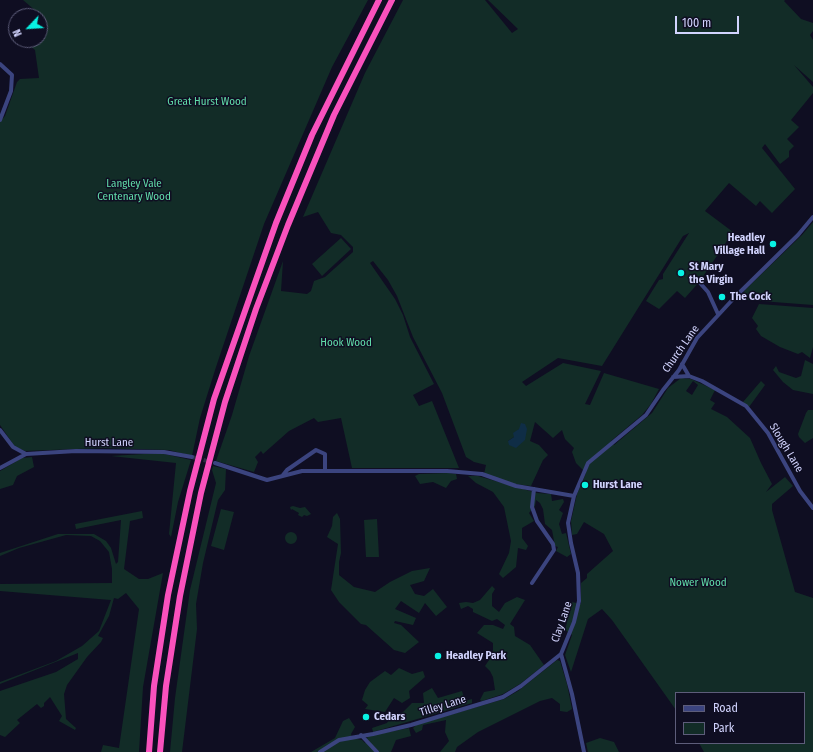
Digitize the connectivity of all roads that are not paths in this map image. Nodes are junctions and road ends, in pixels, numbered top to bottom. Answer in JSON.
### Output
{"nodes":[{"id":1,"x":379,"y":0,"type":"edge"},
{"id":2,"x":392,"y":0,"type":"edge"},
{"id":3,"x":0,"y":64,"type":"edge"},
{"id":4,"x":0,"y":120,"type":"edge"},
{"id":5,"x":813,"y":217,"type":"edge"},
{"id":6,"x":700,"y":283,"type":"dead end"},
{"id":7,"x":718,"y":314,"type":"junction"},
{"id":8,"x":682,"y":364,"type":"junction"},
{"id":9,"x":689,"y":376,"type":"junction"},
{"id":10,"x":673,"y":377,"type":"junction"},
{"id":11,"x":0,"y":430,"type":"edge"},
{"id":12,"x":13,"y":447,"type":"junction"},
{"id":13,"x":26,"y":454,"type":"junction"},
{"id":14,"x":192,"y":457,"type":"tunnel mouth"},
{"id":15,"x":13,"y":460,"type":"junction"},
{"id":16,"x":215,"y":464,"type":"tunnel mouth"},
{"id":17,"x":0,"y":468,"type":"edge"},
{"id":18,"x":325,"y":470,"type":"junction"},
{"id":19,"x":282,"y":476,"type":"junction"},
{"id":20,"x":534,"y":489,"type":"junction"},
{"id":21,"x":574,"y":496,"type":"junction"},
{"id":22,"x":813,"y":508,"type":"edge"},
{"id":23,"x":532,"y":583,"type":"dead end"},
{"id":24,"x":561,"y":654,"type":"junction"},
{"id":25,"x":361,"y":735,"type":"junction"},
{"id":26,"x":149,"y":752,"type":"edge"},
{"id":27,"x":160,"y":752,"type":"edge"},
{"id":28,"x":320,"y":752,"type":"edge"},
{"id":29,"x":377,"y":752,"type":"edge"},
{"id":30,"x":584,"y":752,"type":"edge"}],
"edges":[{"from":1,"to":26,"type":"highway"},
{"from":2,"to":27,"type":"highway"},
{"from":3,"to":4,"type":"street"},
{"from":5,"to":7,"type":"street","name":"Church Lane"},
{"from":6,"to":7,"type":"street"},
{"from":7,"to":8,"type":"street","name":"Church Lane"},
{"from":8,"to":9,"type":"street"},
{"from":8,"to":10,"type":"street","name":"Church Lane"},
{"from":9,"to":10,"type":"street","name":"Slough Lane"},
{"from":9,"to":22,"type":"street","name":"Slough Lane"},
{"from":10,"to":21,"type":"street","name":"Church Lane"},
{"from":11,"to":12,"type":"street"},
{"from":12,"to":13,"type":"street"},
{"from":12,"to":15,"type":"street"},
{"from":13,"to":14,"type":"street","name":"Hurst Lane"},
{"from":13,"to":15,"type":"street"},
{"from":15,"to":17,"type":"street"},
{"from":16,"to":19,"type":"street"},
{"from":18,"to":19,"type":"street"},
{"from":18,"to":19,"type":"street"},
{"from":18,"to":20,"type":"street"},
{"from":20,"to":21,"type":"street"},
{"from":20,"to":23,"type":"street"},
{"from":21,"to":24,"type":"street","name":"Clay Lane"},
{"from":24,"to":25,"type":"street","name":"Tilley Lane"},
{"from":24,"to":30,"type":"street","name":"Clay Lane"},
{"from":25,"to":28,"type":"street","name":"Tilley Lane"},
{"from":25,"to":29,"type":"street"}]}
